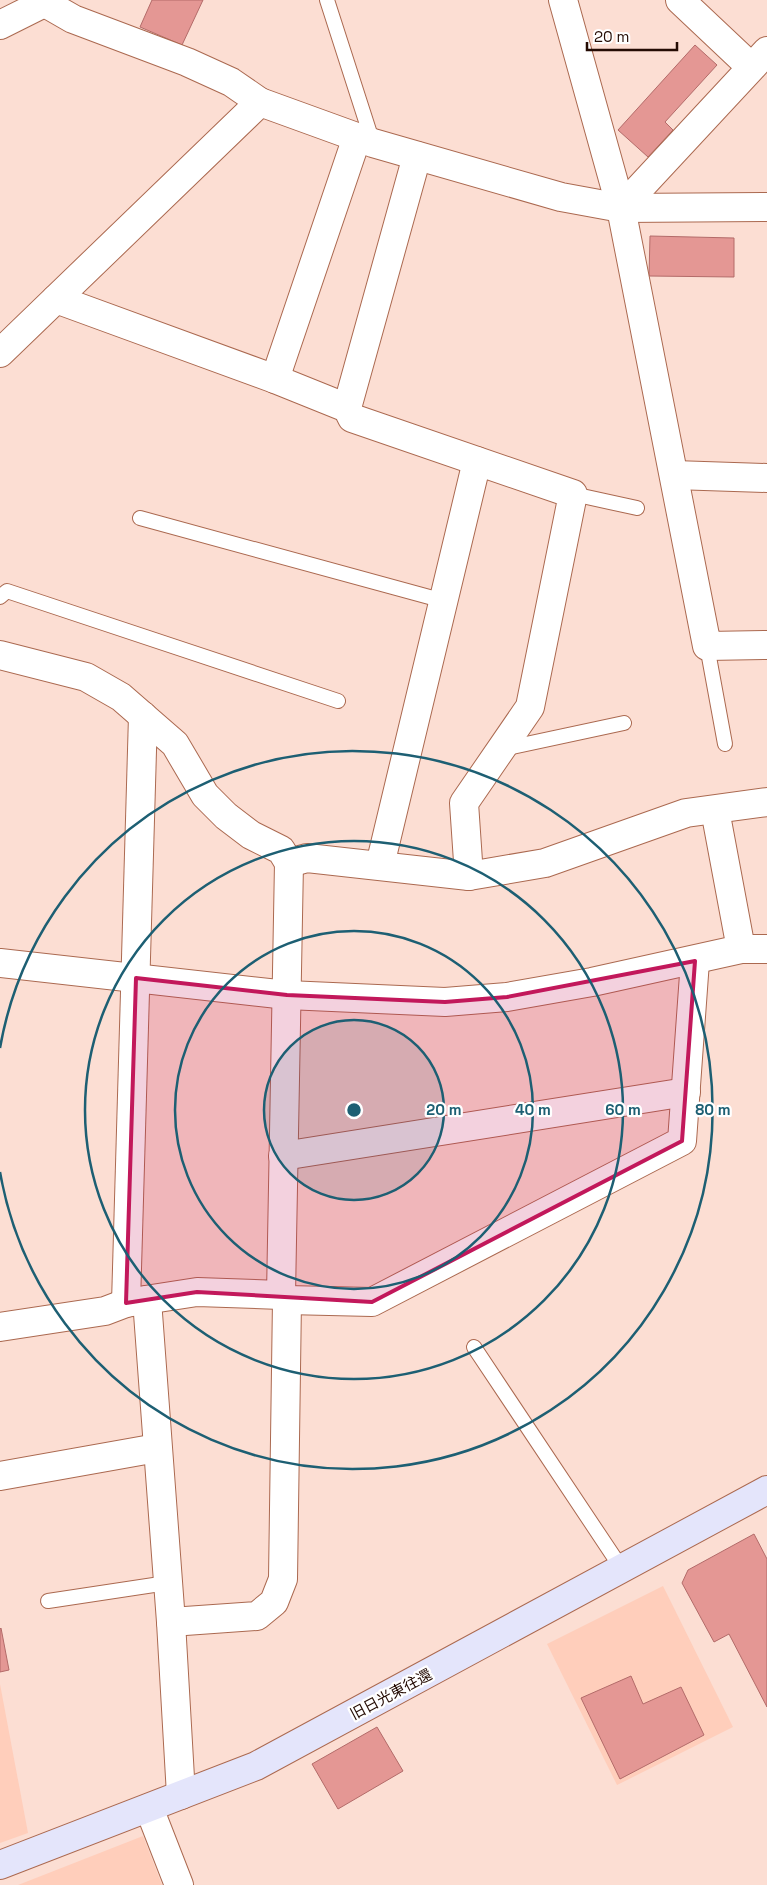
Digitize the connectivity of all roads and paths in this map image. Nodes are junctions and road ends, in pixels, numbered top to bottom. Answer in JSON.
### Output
{"nodes":[{"id":1,"x":327,"y":0,"type":"edge"},
{"id":2,"x":563,"y":0,"type":"edge"},
{"id":3,"x":680,"y":0,"type":"edge"},
{"id":4,"x":42,"y":2,"type":"edge"},
{"id":5,"x":0,"y":25,"type":"edge"},
{"id":6,"x":761,"y":59,"type":"edge"},
{"id":7,"x":260,"y":102,"type":"junction"},
{"id":8,"x":365,"y":140,"type":"junction"},
{"id":9,"x":416,"y":156,"type":"junction"},
{"id":10,"x":621,"y":208,"type":"junction"},
{"id":11,"x":767,"y":208,"type":"edge"},
{"id":12,"x":56,"y":299,"type":"junction"},
{"id":13,"x":0,"y":353,"type":"edge"},
{"id":14,"x":275,"y":379,"type":"junction"},
{"id":15,"x":347,"y":408,"type":"junction"},
{"id":16,"x":478,"y":461,"type":"junction"},
{"id":17,"x":674,"y":475,"type":"junction"},
{"id":18,"x":767,"y":478,"type":"edge"},
{"id":19,"x":573,"y":494,"type":"junction"},
{"id":20,"x":637,"y":508,"type":"dead end"},
{"id":21,"x":140,"y":518,"type":"dead end"},
{"id":22,"x":0,"y":597,"type":"edge"},
{"id":23,"x":444,"y":601,"type":"junction"},
{"id":24,"x":767,"y":645,"type":"edge"},
{"id":25,"x":707,"y":646,"type":"junction"},
{"id":26,"x":0,"y":655,"type":"edge"},
{"id":27,"x":338,"y":701,"type":"dead end"},
{"id":28,"x":143,"y":716,"type":"junction"},
{"id":29,"x":624,"y":722,"type":"dead end"},
{"id":30,"x":724,"y":744,"type":"dead end"},
{"id":31,"x":502,"y":749,"type":"junction"},
{"id":32,"x":767,"y":802,"type":"edge"},
{"id":33,"x":715,"y":810,"type":"junction"},
{"id":34,"x":289,"y":862,"type":"junction"},
{"id":35,"x":380,"y":865,"type":"junction"},
{"id":36,"x":469,"y":876,"type":"junction"},
{"id":37,"x":754,"y":949,"type":"edge"},
{"id":38,"x":695,"y":961,"type":"junction"},
{"id":39,"x":0,"y":963,"type":"edge"},
{"id":40,"x":136,"y":978,"type":"junction"},
{"id":41,"x":287,"y":995,"type":"junction"},
{"id":42,"x":686,"y":1092,"type":"junction"},
{"id":43,"x":283,"y":1156,"type":"junction"},
{"id":44,"x":284,"y":1297,"type":"junction"},
{"id":45,"x":137,"y":1302,"type":"junction"},
{"id":46,"x":0,"y":1327,"type":"edge"},
{"id":47,"x":474,"y":1347,"type":"dead end"},
{"id":48,"x":157,"y":1448,"type":"junction"},
{"id":49,"x":0,"y":1476,"type":"edge"},
{"id":50,"x":767,"y":1490,"type":"edge"},
{"id":51,"x":622,"y":1570,"type":"junction"},
{"id":52,"x":167,"y":1583,"type":"junction"},
{"id":53,"x":48,"y":1601,"type":"dead end"},
{"id":54,"x":171,"y":1622,"type":"junction"},
{"id":55,"x":181,"y":1795,"type":"junction"},
{"id":56,"x":149,"y":1808,"type":"junction"},
{"id":57,"x":0,"y":1865,"type":"edge"},
{"id":58,"x":179,"y":1885,"type":"edge"}],
"edges":[{"from":1,"to":8,"type":"lane"},
{"from":2,"to":10,"type":"street"},
{"from":3,"to":6,"type":"street"},
{"from":4,"to":5,"type":"street"},
{"from":4,"to":7,"type":"street"},
{"from":6,"to":10,"type":"street"},
{"from":7,"to":8,"type":"street"},
{"from":7,"to":12,"type":"street"},
{"from":8,"to":9,"type":"street"},
{"from":8,"to":14,"type":"street"},
{"from":9,"to":10,"type":"street"},
{"from":9,"to":15,"type":"street"},
{"from":10,"to":11,"type":"street"},
{"from":10,"to":17,"type":"street"},
{"from":12,"to":13,"type":"street"},
{"from":12,"to":14,"type":"street"},
{"from":14,"to":15,"type":"street"},
{"from":15,"to":16,"type":"street"},
{"from":16,"to":19,"type":"street"},
{"from":16,"to":23,"type":"street"},
{"from":17,"to":18,"type":"street"},
{"from":17,"to":25,"type":"street"},
{"from":19,"to":20,"type":"lane"},
{"from":19,"to":31,"type":"street"},
{"from":21,"to":23,"type":"lane"},
{"from":22,"to":27,"type":"lane"},
{"from":23,"to":35,"type":"street"},
{"from":24,"to":25,"type":"street"},
{"from":25,"to":30,"type":"lane"},
{"from":26,"to":28,"type":"street"},
{"from":28,"to":34,"type":"street"},
{"from":28,"to":40,"type":"street"},
{"from":29,"to":31,"type":"lane"},
{"from":31,"to":36,"type":"street"},
{"from":32,"to":33,"type":"street"},
{"from":33,"to":36,"type":"street"},
{"from":33,"to":37,"type":"street"},
{"from":34,"to":35,"type":"street"},
{"from":34,"to":41,"type":"street"},
{"from":35,"to":36,"type":"street"},
{"from":37,"to":38,"type":"street"},
{"from":38,"to":41,"type":"street"},
{"from":38,"to":42,"type":"street"},
{"from":39,"to":40,"type":"street"},
{"from":40,"to":41,"type":"street"},
{"from":40,"to":45,"type":"street"},
{"from":41,"to":43,"type":"street"},
{"from":42,"to":43,"type":"street"},
{"from":42,"to":44,"type":"street"},
{"from":43,"to":44,"type":"street"},
{"from":44,"to":45,"type":"street"},
{"from":44,"to":54,"type":"street"},
{"from":45,"to":46,"type":"street"},
{"from":45,"to":48,"type":"street"},
{"from":47,"to":51,"type":"lane"},
{"from":48,"to":49,"type":"street"},
{"from":48,"to":52,"type":"street"},
{"from":50,"to":51,"type":"street","name":"旧日光東往還"},
{"from":51,"to":55,"type":"street","name":"旧日光東往還"},
{"from":52,"to":53,"type":"lane"},
{"from":52,"to":54,"type":"street"},
{"from":54,"to":55,"type":"street"},
{"from":55,"to":56,"type":"street","name":"旧日光東往還"},
{"from":56,"to":57,"type":"street","name":"旧日光東往還"},
{"from":56,"to":58,"type":"street"}]}
